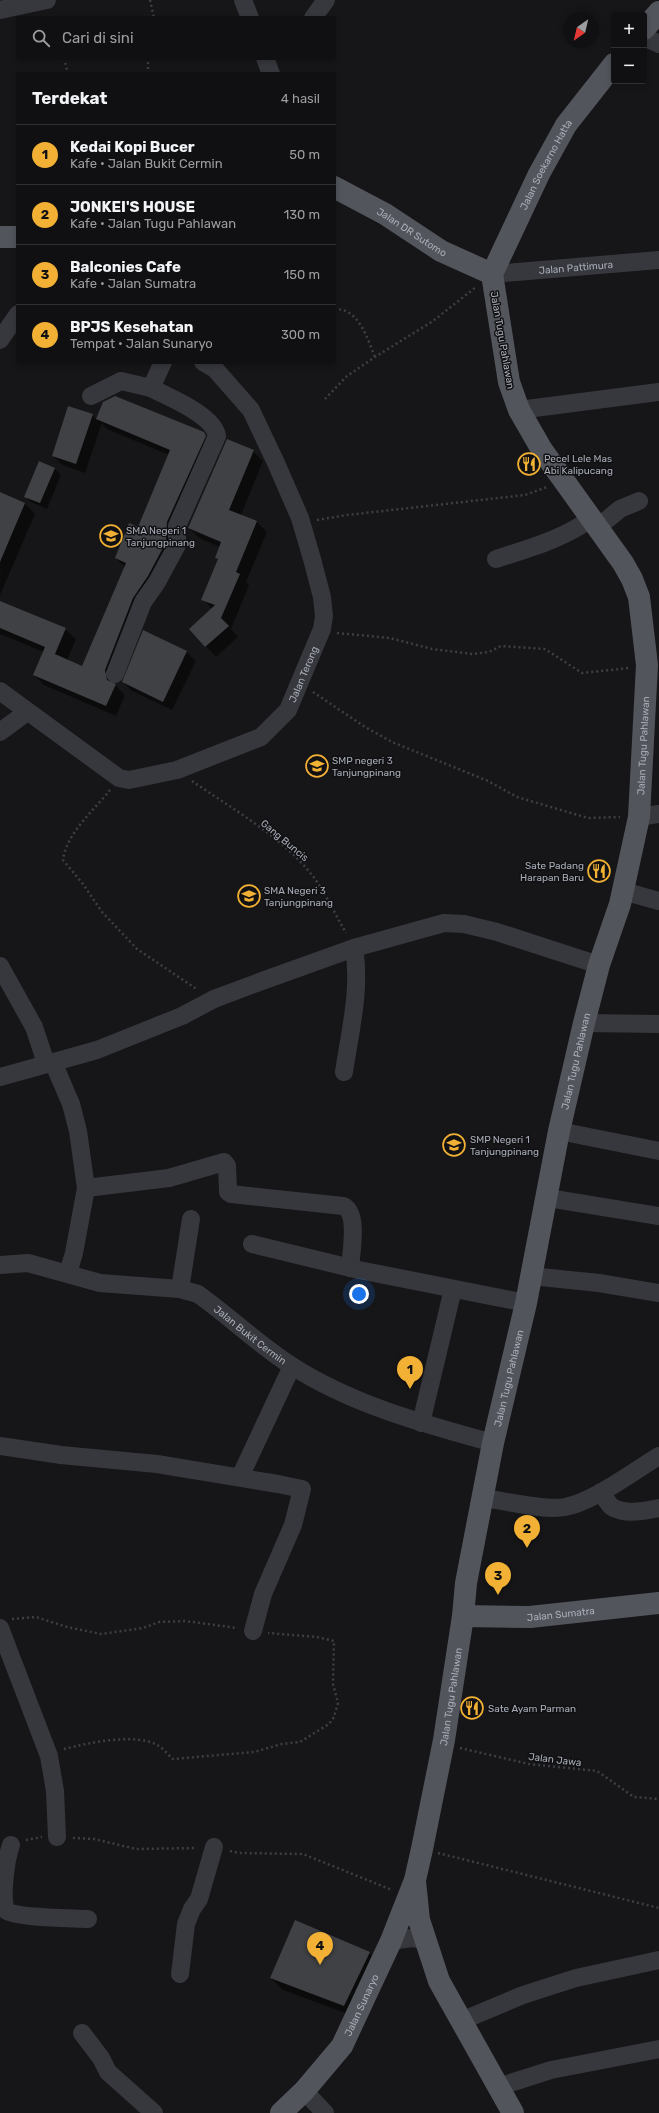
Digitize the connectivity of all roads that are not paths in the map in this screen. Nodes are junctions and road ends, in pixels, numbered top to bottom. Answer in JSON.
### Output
{"nodes":[{"id":1,"x":47,"y":0,"type":"edge"},
{"id":2,"x":243,"y":0,"type":"edge"},
{"id":3,"x":326,"y":0,"type":"edge"},
{"id":4,"x":0,"y":10,"type":"edge"},
{"id":5,"x":659,"y":12,"type":"edge"},
{"id":6,"x":249,"y":16,"type":"edge"},
{"id":7,"x":314,"y":16,"type":"edge"},
{"id":8,"x":647,"y":26,"type":"edge"},
{"id":9,"x":647,"y":38,"type":"edge"},
{"id":10,"x":659,"y":44,"type":"edge"},
{"id":11,"x":611,"y":68,"type":"edge"},
{"id":12,"x":336,"y":188,"type":"edge"},
{"id":13,"x":0,"y":237,"type":"edge"},
{"id":14,"x":16,"y":237,"type":"edge"},
{"id":15,"x":659,"y":260,"type":"edge"},
{"id":16,"x":492,"y":274,"type":"junction"},
{"id":17,"x":16,"y":317,"type":"edge"},
{"id":18,"x":0,"y":340,"type":"edge"},
{"id":19,"x":162,"y":364,"type":"edge"},
{"id":20,"x":206,"y":364,"type":"edge"},
{"id":21,"x":151,"y":388,"type":"junction"},
{"id":22,"x":659,"y":392,"type":"edge"},
{"id":23,"x":91,"y":396,"type":"dead end"},
{"id":24,"x":519,"y":410,"type":"junction"},
{"id":25,"x":639,"y":501,"type":"dead end"},
{"id":26,"x":595,"y":523,"type":"junction"},
{"id":27,"x":496,"y":559,"type":"dead end"},
{"id":28,"x":653,"y":664,"type":"edge"},
{"id":29,"x":115,"y":674,"type":"dead end"},
{"id":30,"x":0,"y":691,"type":"edge"},
{"id":31,"x":27,"y":712,"type":"junction"},
{"id":32,"x":0,"y":732,"type":"edge"},
{"id":33,"x":649,"y":815,"type":"edge"},
{"id":34,"x":623,"y":891,"type":"junction"},
{"id":35,"x":659,"y":901,"type":"edge"},
{"id":36,"x":354,"y":948,"type":"junction"},
{"id":37,"x":599,"y":965,"type":"junction"},
{"id":38,"x":0,"y":966,"type":"edge"},
{"id":39,"x":584,"y":1023,"type":"junction"},
{"id":40,"x":659,"y":1024,"type":"edge"},
{"id":41,"x":49,"y":1063,"type":"junction"},
{"id":42,"x":344,"y":1072,"type":"dead end"},
{"id":43,"x":0,"y":1077,"type":"edge"},
{"id":44,"x":559,"y":1131,"type":"junction"},
{"id":45,"x":659,"y":1151,"type":"edge"},
{"id":46,"x":86,"y":1188,"type":"junction"},
{"id":47,"x":548,"y":1198,"type":"junction"},
{"id":48,"x":659,"y":1216,"type":"edge"},
{"id":49,"x":191,"y":1218,"type":"dead end"},
{"id":50,"x":252,"y":1244,"type":"dead end"},
{"id":51,"x":0,"y":1265,"type":"edge"},
{"id":52,"x":350,"y":1268,"type":"junction"},
{"id":53,"x":68,"y":1273,"type":"junction"},
{"id":54,"x":531,"y":1276,"type":"junction"},
{"id":55,"x":180,"y":1289,"type":"junction"},
{"id":56,"x":453,"y":1289,"type":"junction"},
{"id":57,"x":659,"y":1293,"type":"edge"},
{"id":58,"x":526,"y":1303,"type":"junction"},
{"id":59,"x":292,"y":1366,"type":"junction"},
{"id":60,"x":421,"y":1422,"type":"junction"},
{"id":61,"x":493,"y":1443,"type":"junction"},
{"id":62,"x":0,"y":1446,"type":"edge"},
{"id":63,"x":659,"y":1456,"type":"edge"},
{"id":64,"x":240,"y":1477,"type":"junction"},
{"id":65,"x":601,"y":1492,"type":"junction"},
{"id":66,"x":484,"y":1498,"type":"junction"},
{"id":67,"x":659,"y":1508,"type":"edge"},
{"id":68,"x":659,"y":1603,"type":"edge"},
{"id":69,"x":463,"y":1616,"type":"junction"},
{"id":70,"x":4,"y":1624,"type":"edge"},
{"id":71,"x":253,"y":1632,"type":"road end"},
{"id":72,"x":57,"y":1837,"type":"dead end"},
{"id":73,"x":11,"y":1845,"type":"dead end"},
{"id":74,"x":214,"y":1847,"type":"dead end"},
{"id":75,"x":415,"y":1880,"type":"junction"},
{"id":76,"x":1,"y":1883,"type":"edge"},
{"id":77,"x":88,"y":1919,"type":"dead end"},
{"id":78,"x":425,"y":1940,"type":"junction"},
{"id":79,"x":391,"y":1941,"type":"junction"},
{"id":80,"x":659,"y":1960,"type":"edge"},
{"id":81,"x":180,"y":1974,"type":"dead end"},
{"id":82,"x":461,"y":2021,"type":"junction"},
{"id":83,"x":82,"y":2033,"type":"dead end"},
{"id":84,"x":659,"y":2049,"type":"edge"},
{"id":85,"x":498,"y":2087,"type":"junction"},
{"id":86,"x":304,"y":2090,"type":"junction"},
{"id":87,"x":154,"y":2113,"type":"edge"},
{"id":88,"x":281,"y":2113,"type":"edge"},
{"id":89,"x":325,"y":2113,"type":"edge"},
{"id":90,"x":513,"y":2113,"type":"edge"}],
"edges":[{"from":1,"to":4,"type":"street"},
{"from":2,"to":6,"type":"street"},
{"from":3,"to":7,"type":"street"},
{"from":5,"to":8,"type":"main road"},
{"from":9,"to":10,"type":"street"},
{"from":11,"to":16,"type":"main road","name":"Jalan Soekarno Hatta"},
{"from":12,"to":16,"type":"main road","name":"Jalan DR Sutomo"},
{"from":13,"to":14,"type":"main road"},
{"from":15,"to":16,"type":"street","name":"Jalan Pattimura"},
{"from":16,"to":24,"type":"main road","name":"Jalan Tugu Pahlawan"},
{"from":17,"to":18,"type":"street"},
{"from":19,"to":21,"type":"street"},
{"from":20,"to":31,"type":"street","name":"Jalan Terong"},
{"from":21,"to":23,"type":"street"},
{"from":21,"to":29,"type":"street"},
{"from":22,"to":24,"type":"street"},
{"from":24,"to":26,"type":"main road","name":"Jalan Tugu Pahlawan"},
{"from":25,"to":26,"type":"street"},
{"from":26,"to":27,"type":"street"},
{"from":26,"to":28,"type":"main road","name":"Jalan Tugu Pahlawan"},
{"from":28,"to":33,"type":"main road","name":"Jalan Tugu Pahlawan"},
{"from":30,"to":31,"type":"street"},
{"from":31,"to":32,"type":"street"},
{"from":33,"to":34,"type":"main road","name":"Jalan Tugu Pahlawan"},
{"from":34,"to":35,"type":"street"},
{"from":34,"to":37,"type":"main road","name":"Jalan Tugu Pahlawan"},
{"from":36,"to":37,"type":"street"},
{"from":36,"to":41,"type":"street"},
{"from":36,"to":42,"type":"street"},
{"from":37,"to":39,"type":"main road","name":"Jalan Tugu Pahlawan"},
{"from":38,"to":41,"type":"street"},
{"from":39,"to":40,"type":"street"},
{"from":39,"to":44,"type":"main road","name":"Jalan Tugu Pahlawan"},
{"from":41,"to":43,"type":"street"},
{"from":41,"to":46,"type":"street"},
{"from":44,"to":45,"type":"street"},
{"from":44,"to":47,"type":"main road","name":"Jalan Tugu Pahlawan"},
{"from":46,"to":52,"type":"street"},
{"from":46,"to":53,"type":"street"},
{"from":47,"to":48,"type":"street"},
{"from":47,"to":54,"type":"main road","name":"Jalan Tugu Pahlawan"},
{"from":49,"to":55,"type":"street"},
{"from":50,"to":52,"type":"street"},
{"from":51,"to":53,"type":"street","name":"Jalan Bukit Cermin"},
{"from":52,"to":56,"type":"street"},
{"from":53,"to":55,"type":"street","name":"Jalan Bukit Cermin"},
{"from":54,"to":57,"type":"street"},
{"from":54,"to":58,"type":"main road","name":"Jalan Tugu Pahlawan"},
{"from":55,"to":59,"type":"street","name":"Jalan Bukit Cermin"},
{"from":56,"to":58,"type":"street"},
{"from":56,"to":60,"type":"street"},
{"from":58,"to":61,"type":"main road","name":"Jalan Tugu Pahlawan"},
{"from":59,"to":60,"type":"street","name":"Jalan Bukit Cermin"},
{"from":59,"to":64,"type":"street"},
{"from":60,"to":61,"type":"street","name":"Jalan Bukit Cermin"},
{"from":61,"to":66,"type":"main road","name":"Jalan Tugu Pahlawan"},
{"from":62,"to":64,"type":"street"},
{"from":63,"to":65,"type":"street"},
{"from":64,"to":71,"type":"street"},
{"from":65,"to":66,"type":"street"},
{"from":65,"to":67,"type":"street"},
{"from":66,"to":69,"type":"main road","name":"Jalan Tugu Pahlawan"},
{"from":68,"to":69,"type":"main road","name":"Jalan Sumatra"},
{"from":69,"to":75,"type":"main road","name":"Jalan Tugu Pahlawan"},
{"from":70,"to":72,"type":"street"},
{"from":73,"to":76,"type":"street"},
{"from":74,"to":81,"type":"street"},
{"from":75,"to":78,"type":"main road"},
{"from":75,"to":79,"type":"main road","name":"Jalan Sunaryo"},
{"from":76,"to":77,"type":"street"},
{"from":78,"to":79,"type":"street"},
{"from":78,"to":82,"type":"main road"},
{"from":79,"to":86,"type":"main road","name":"Jalan Sunaryo"},
{"from":80,"to":82,"type":"street"},
{"from":82,"to":85,"type":"main road"},
{"from":83,"to":87,"type":"street"},
{"from":84,"to":85,"type":"street"},
{"from":85,"to":90,"type":"main road"},
{"from":86,"to":88,"type":"main road","name":"Jalan Sunaryo"},
{"from":86,"to":89,"type":"street"}]}
